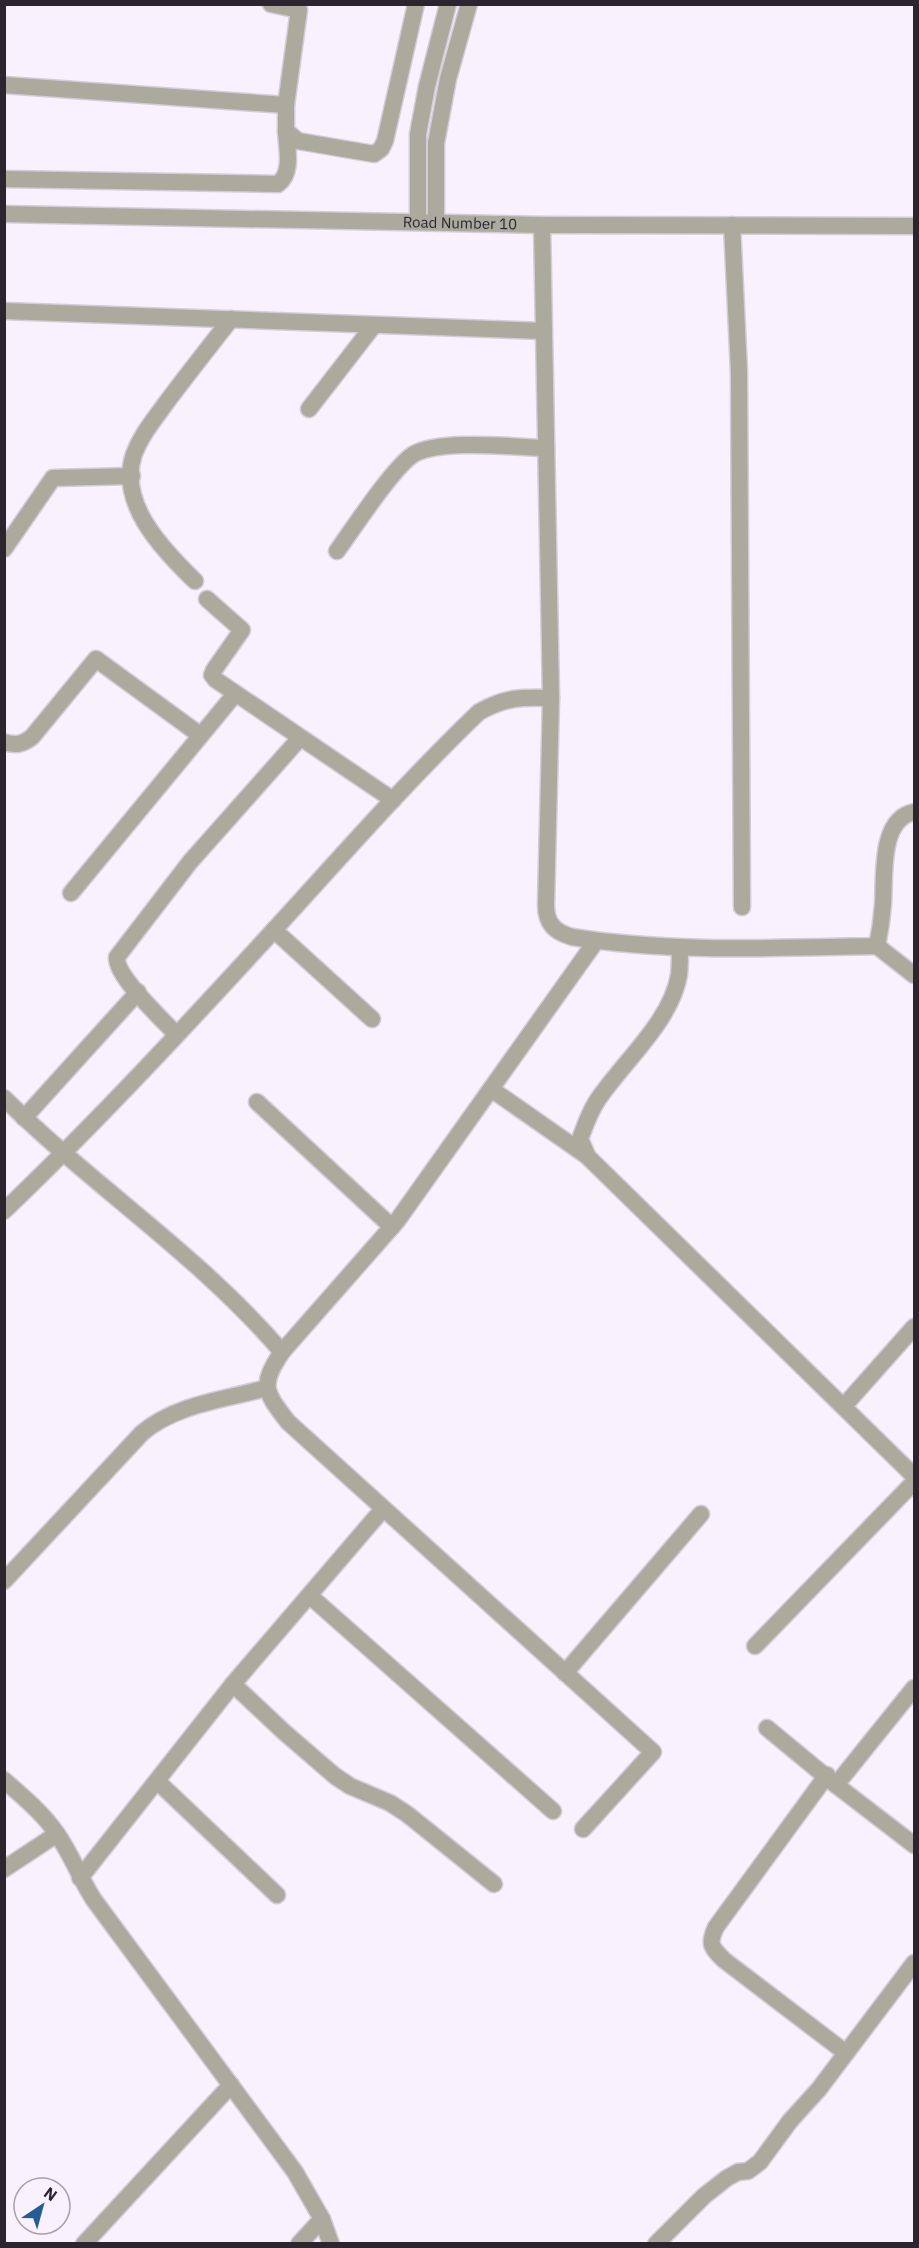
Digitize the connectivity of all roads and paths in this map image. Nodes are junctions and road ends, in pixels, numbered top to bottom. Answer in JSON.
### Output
{"nodes":[{"id":1,"x":272,"y":4,"type":"edge"},
{"id":2,"x":416,"y":4,"type":"edge"},
{"id":3,"x":448,"y":4,"type":"edge"},
{"id":4,"x":469,"y":4,"type":"edge"},
{"id":5,"x":300,"y":7,"type":"edge"},
{"id":6,"x":4,"y":85,"type":"edge"},
{"id":7,"x":286,"y":105,"type":"junction"},
{"id":8,"x":286,"y":131,"type":"junction"},
{"id":9,"x":385,"y":141,"type":"junction"},
{"id":10,"x":417,"y":142,"type":"junction"},
{"id":11,"x":436,"y":143,"type":"junction"},
{"id":12,"x":4,"y":179,"type":"edge"},
{"id":13,"x":4,"y":214,"type":"edge"},
{"id":14,"x":418,"y":222,"type":"junction"},
{"id":15,"x":436,"y":222,"type":"junction"},
{"id":16,"x":542,"y":225,"type":"junction"},
{"id":17,"x":732,"y":225,"type":"junction"},
{"id":18,"x":915,"y":226,"type":"edge"},
{"id":19,"x":4,"y":311,"type":"edge"},
{"id":20,"x":231,"y":319,"type":"junction"},
{"id":21,"x":374,"y":324,"type":"junction"},
{"id":22,"x":544,"y":331,"type":"junction"},
{"id":23,"x":309,"y":409,"type":"dead end"},
{"id":24,"x":546,"y":448,"type":"junction"},
{"id":25,"x":132,"y":476,"type":"junction"},
{"id":26,"x":4,"y":549,"type":"edge"},
{"id":27,"x":337,"y":551,"type":"dead end"},
{"id":28,"x":195,"y":580,"type":"dead end"},
{"id":29,"x":207,"y":599,"type":"dead end"},
{"id":30,"x":235,"y":694,"type":"junction"},
{"id":31,"x":551,"y":698,"type":"junction"},
{"id":32,"x":200,"y":735,"type":"junction"},
{"id":33,"x":300,"y":738,"type":"junction"},
{"id":34,"x":4,"y":742,"type":"edge"},
{"id":35,"x":393,"y":800,"type":"junction"},
{"id":36,"x":915,"y":812,"type":"edge"},
{"id":37,"x":72,"y":893,"type":"dead end"},
{"id":38,"x":742,"y":908,"type":"dead end"},
{"id":39,"x":274,"y":930,"type":"junction"},
{"id":40,"x":596,"y":941,"type":"junction"},
{"id":41,"x":877,"y":946,"type":"junction"},
{"id":42,"x":680,"y":948,"type":"junction"},
{"id":43,"x":915,"y":975,"type":"edge"},
{"id":44,"x":138,"y":992,"type":"junction"},
{"id":45,"x":372,"y":1019,"type":"dead end"},
{"id":46,"x":176,"y":1034,"type":"junction"},
{"id":47,"x":491,"y":1089,"type":"junction"},
{"id":48,"x":4,"y":1098,"type":"edge"},
{"id":49,"x":257,"y":1102,"type":"dead end"},
{"id":50,"x":24,"y":1118,"type":"junction"},
{"id":51,"x":64,"y":1154,"type":"junction"},
{"id":52,"x":588,"y":1157,"type":"junction"},
{"id":53,"x":4,"y":1211,"type":"edge"},
{"id":54,"x":392,"y":1227,"type":"junction"},
{"id":55,"x":915,"y":1327,"type":"edge"},
{"id":56,"x":282,"y":1352,"type":"junction"},
{"id":57,"x":267,"y":1388,"type":"junction"},
{"id":58,"x":844,"y":1406,"type":"junction"},
{"id":59,"x":915,"y":1476,"type":"edge"},
{"id":60,"x":915,"y":1482,"type":"edge"},
{"id":61,"x":383,"y":1509,"type":"junction"},
{"id":62,"x":701,"y":1514,"type":"dead end"},
{"id":63,"x":4,"y":1581,"type":"edge"},
{"id":64,"x":310,"y":1596,"type":"junction"},
{"id":65,"x":755,"y":1646,"type":"dead end"},
{"id":66,"x":565,"y":1673,"type":"junction"},
{"id":67,"x":233,"y":1684,"type":"junction"},
{"id":68,"x":915,"y":1688,"type":"edge"},
{"id":69,"x":767,"y":1728,"type":"dead end"},
{"id":70,"x":4,"y":1780,"type":"edge"},
{"id":71,"x":832,"y":1780,"type":"junction"},
{"id":72,"x":157,"y":1781,"type":"junction"},
{"id":73,"x":553,"y":1811,"type":"dead end"},
{"id":74,"x":583,"y":1829,"type":"dead end"},
{"id":75,"x":57,"y":1834,"type":"junction"},
{"id":76,"x":915,"y":1845,"type":"edge"},
{"id":77,"x":4,"y":1869,"type":"edge"},
{"id":78,"x":80,"y":1878,"type":"junction"},
{"id":79,"x":494,"y":1884,"type":"dead end"},
{"id":80,"x":277,"y":1895,"type":"dead end"},
{"id":81,"x":915,"y":1963,"type":"edge"},
{"id":82,"x":846,"y":2053,"type":"junction"},
{"id":83,"x":231,"y":2085,"type":"junction"},
{"id":84,"x":322,"y":2219,"type":"junction"},
{"id":85,"x":84,"y":2244,"type":"edge"},
{"id":86,"x":300,"y":2244,"type":"edge"},
{"id":87,"x":331,"y":2244,"type":"edge"},
{"id":88,"x":656,"y":2244,"type":"edge"}],
"edges":[{"from":1,"to":5,"type":"street"},
{"from":2,"to":9,"type":"street"},
{"from":3,"to":10,"type":"street"},
{"from":4,"to":11,"type":"street"},
{"from":5,"to":7,"type":"street"},
{"from":6,"to":7,"type":"street"},
{"from":7,"to":8,"type":"street"},
{"from":8,"to":9,"type":"street"},
{"from":8,"to":12,"type":"street"},
{"from":9,"to":10,"type":"street"},
{"from":10,"to":11,"type":"street"},
{"from":10,"to":14,"type":"street"},
{"from":11,"to":15,"type":"street"},
{"from":13,"to":14,"type":"street","name":"Road Number 10"},
{"from":14,"to":15,"type":"street","name":"Road Number 10"},
{"from":15,"to":16,"type":"street","name":"Road Number 10"},
{"from":16,"to":17,"type":"street","name":"Road Number 10"},
{"from":16,"to":22,"type":"street"},
{"from":17,"to":18,"type":"street","name":"Road Number 10"},
{"from":17,"to":38,"type":"street"},
{"from":19,"to":20,"type":"street"},
{"from":20,"to":21,"type":"street"},
{"from":20,"to":25,"type":"street"},
{"from":21,"to":22,"type":"street"},
{"from":21,"to":23,"type":"street"},
{"from":22,"to":24,"type":"street"},
{"from":24,"to":27,"type":"street"},
{"from":24,"to":31,"type":"street"},
{"from":25,"to":26,"type":"street"},
{"from":25,"to":28,"type":"street"},
{"from":29,"to":30,"type":"street"},
{"from":30,"to":32,"type":"street"},
{"from":30,"to":33,"type":"street"},
{"from":31,"to":35,"type":"street"},
{"from":31,"to":40,"type":"street"},
{"from":32,"to":34,"type":"street"},
{"from":32,"to":37,"type":"street"},
{"from":33,"to":35,"type":"street"},
{"from":33,"to":44,"type":"street"},
{"from":35,"to":39,"type":"street"},
{"from":36,"to":41,"type":"street"},
{"from":39,"to":45,"type":"street"},
{"from":39,"to":46,"type":"street"},
{"from":40,"to":42,"type":"street"},
{"from":40,"to":47,"type":"street"},
{"from":41,"to":42,"type":"street"},
{"from":41,"to":43,"type":"street"},
{"from":42,"to":52,"type":"street"},
{"from":44,"to":46,"type":"street"},
{"from":44,"to":50,"type":"street"},
{"from":46,"to":51,"type":"street"},
{"from":47,"to":52,"type":"street"},
{"from":47,"to":54,"type":"street"},
{"from":48,"to":50,"type":"street"},
{"from":49,"to":54,"type":"street"},
{"from":50,"to":51,"type":"street"},
{"from":51,"to":53,"type":"street"},
{"from":51,"to":56,"type":"street"},
{"from":52,"to":58,"type":"street"},
{"from":54,"to":56,"type":"street"},
{"from":55,"to":58,"type":"street"},
{"from":56,"to":57,"type":"street"},
{"from":57,"to":61,"type":"street"},
{"from":57,"to":63,"type":"street"},
{"from":58,"to":59,"type":"street"},
{"from":60,"to":65,"type":"street"},
{"from":61,"to":64,"type":"street"},
{"from":61,"to":66,"type":"street"},
{"from":62,"to":66,"type":"street"},
{"from":64,"to":67,"type":"street"},
{"from":64,"to":73,"type":"street"},
{"from":66,"to":74,"type":"street"},
{"from":67,"to":72,"type":"street"},
{"from":67,"to":79,"type":"street"},
{"from":68,"to":71,"type":"street"},
{"from":69,"to":71,"type":"street"},
{"from":70,"to":75,"type":"street"},
{"from":71,"to":76,"type":"street"},
{"from":71,"to":82,"type":"street"},
{"from":72,"to":78,"type":"street"},
{"from":72,"to":80,"type":"street"},
{"from":75,"to":77,"type":"street"},
{"from":75,"to":78,"type":"street"},
{"from":78,"to":83,"type":"street"},
{"from":81,"to":82,"type":"street"},
{"from":82,"to":88,"type":"street"},
{"from":83,"to":84,"type":"street"},
{"from":83,"to":85,"type":"street"},
{"from":84,"to":86,"type":"street"},
{"from":84,"to":87,"type":"street"}]}
